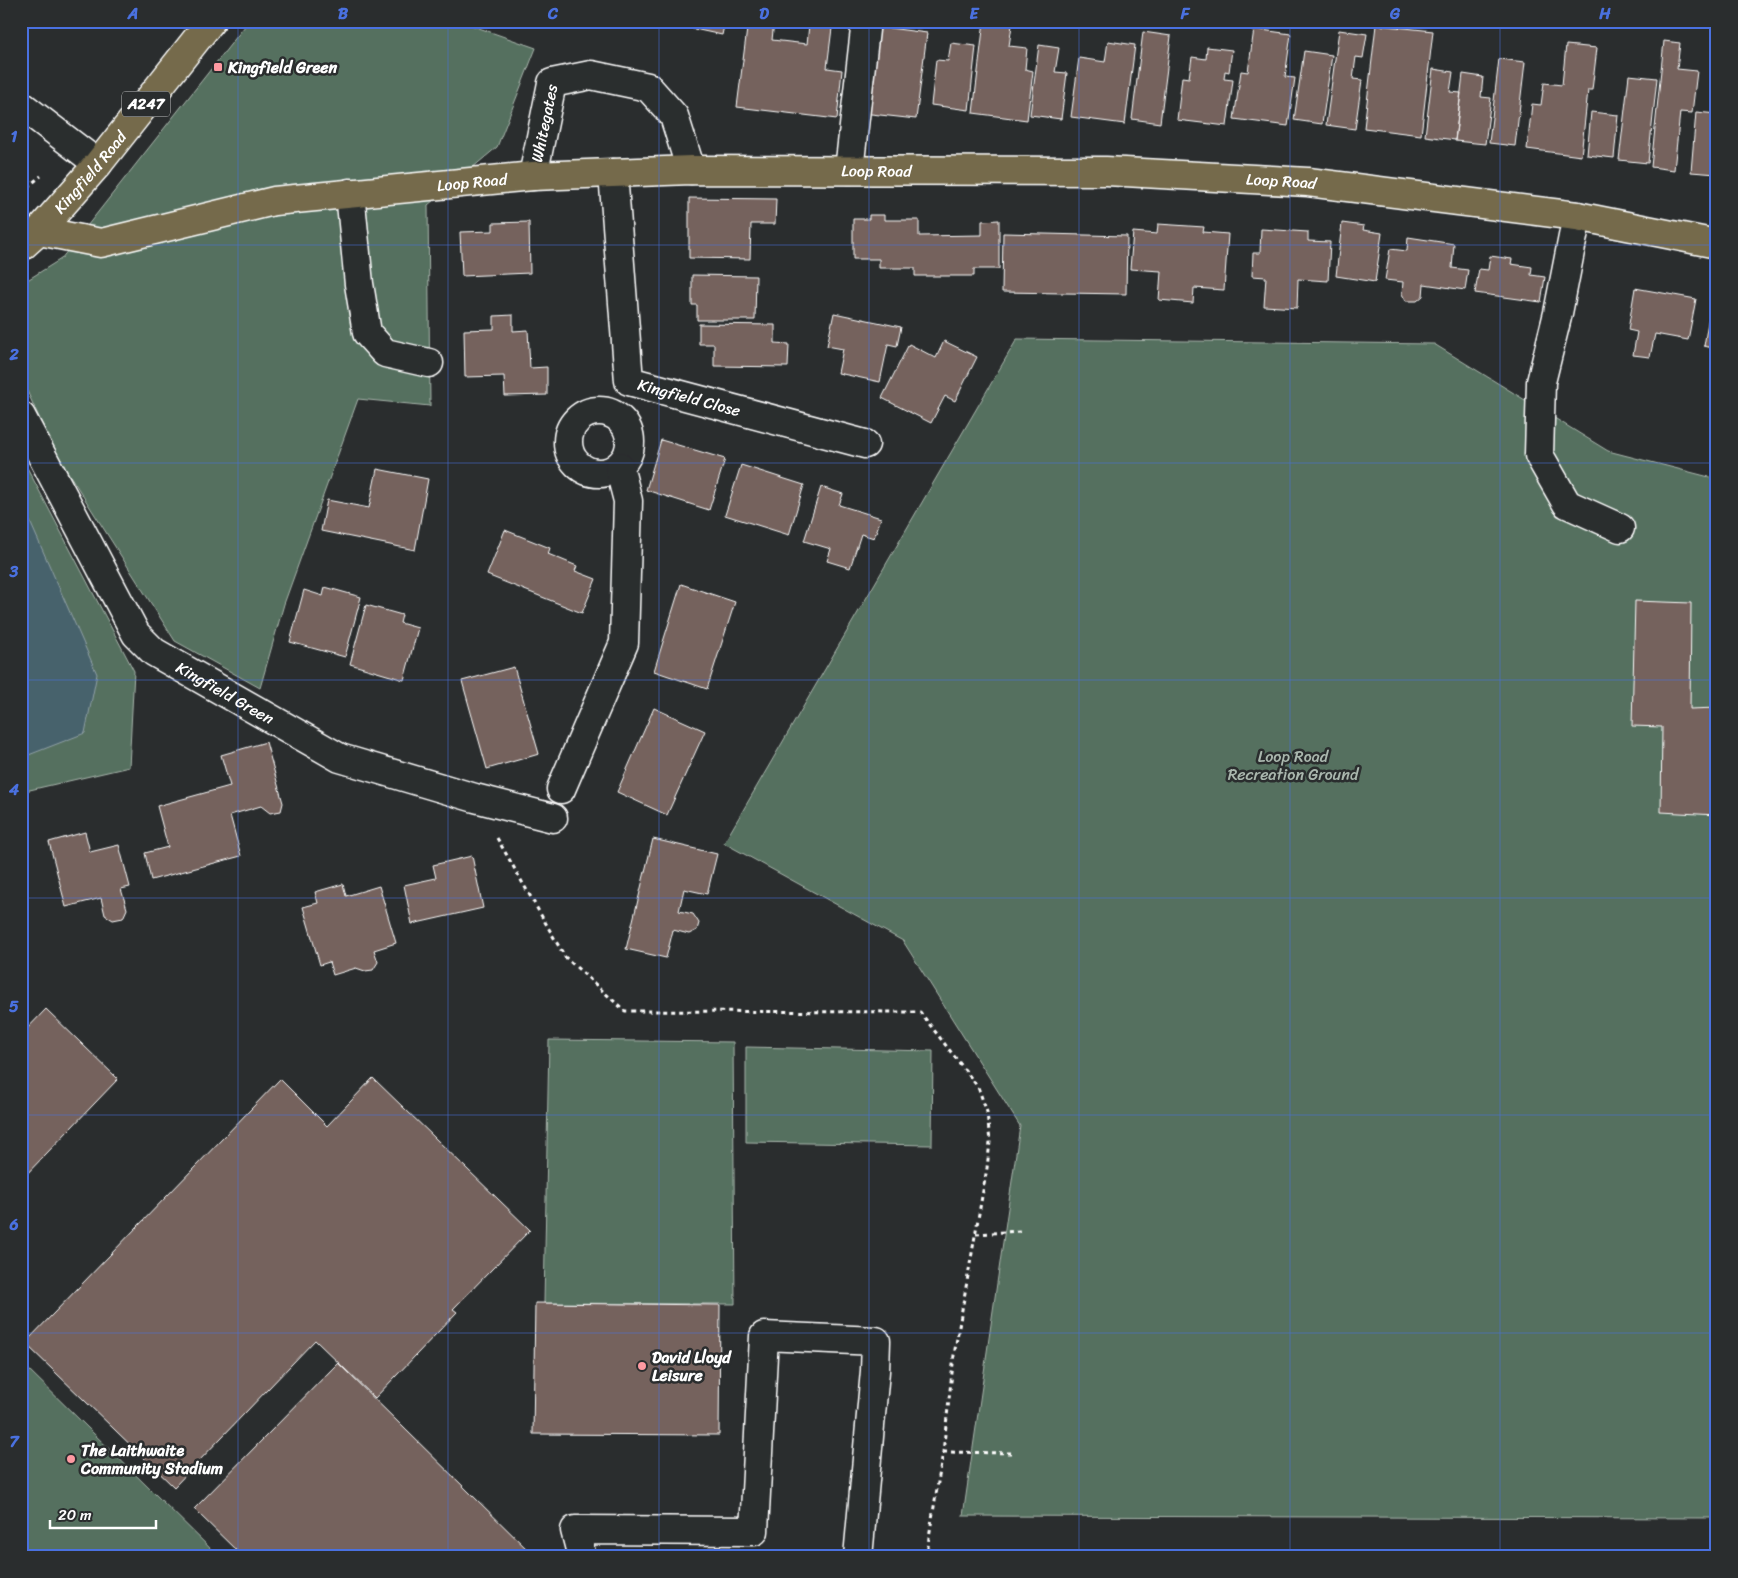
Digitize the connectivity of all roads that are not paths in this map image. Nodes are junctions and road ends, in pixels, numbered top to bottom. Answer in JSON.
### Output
{"nodes":[{"id":1,"x":211,"y":21,"type":"edge"},
{"id":2,"x":866,"y":21,"type":"edge"},
{"id":3,"x":21,"y":105,"type":"edge"},
{"id":4,"x":98,"y":164,"type":"junction"},
{"id":5,"x":691,"y":170,"type":"junction"},
{"id":6,"x":849,"y":170,"type":"junction"},
{"id":7,"x":613,"y":173,"type":"junction"},
{"id":8,"x":534,"y":176,"type":"junction"},
{"id":9,"x":350,"y":193,"type":"junction"},
{"id":10,"x":1577,"y":216,"type":"junction"},
{"id":11,"x":30,"y":239,"type":"edge"},
{"id":12,"x":1717,"y":244,"type":"edge"},
{"id":13,"x":429,"y":363,"type":"dead end"},
{"id":14,"x":629,"y":381,"type":"junction"},
{"id":15,"x":21,"y":416,"type":"edge"},
{"id":16,"x":617,"y":416,"type":"junction"},
{"id":17,"x":865,"y":444,"type":"dead end"},
{"id":18,"x":619,"y":466,"type":"junction"},
{"id":19,"x":1620,"y":528,"type":"dead end"},
{"id":20,"x":561,"y":790,"type":"dead end"},
{"id":21,"x":553,"y":818,"type":"dead end"},
{"id":22,"x":582,"y":1557,"type":"edge"},
{"id":23,"x":858,"y":1557,"type":"edge"}],
"edges":[{"from":1,"to":4,"type":"main road","name":"Kingfield Road","number":"A247"},
{"from":2,"to":6,"type":"street"},
{"from":3,"to":4,"type":"street"},
{"from":4,"to":11,"type":"main road","name":"Kingfield Road","number":"A247"},
{"from":5,"to":6,"type":"main road","name":"Loop Road"},
{"from":5,"to":7,"type":"main road","name":"Loop Road"},
{"from":5,"to":8,"type":"street","name":"Whitegates"},
{"from":6,"to":10,"type":"main road","name":"Loop Road"},
{"from":7,"to":8,"type":"main road","name":"Loop Road"},
{"from":7,"to":14,"type":"street","name":"Kingfield Close"},
{"from":8,"to":9,"type":"main road","name":"Loop Road"},
{"from":9,"to":11,"type":"main road","name":"Loop Road"},
{"from":9,"to":13,"type":"street"},
{"from":10,"to":12,"type":"main road","name":"Loop Road"},
{"from":10,"to":19,"type":"street"},
{"from":14,"to":16,"type":"street"},
{"from":14,"to":17,"type":"street","name":"Kingfield Close"},
{"from":15,"to":21,"type":"street","name":"Kingfield Green"},
{"from":16,"to":18,"type":"street"},
{"from":16,"to":18,"type":"street"},
{"from":18,"to":20,"type":"street"},
{"from":22,"to":23,"type":"street"}]}
